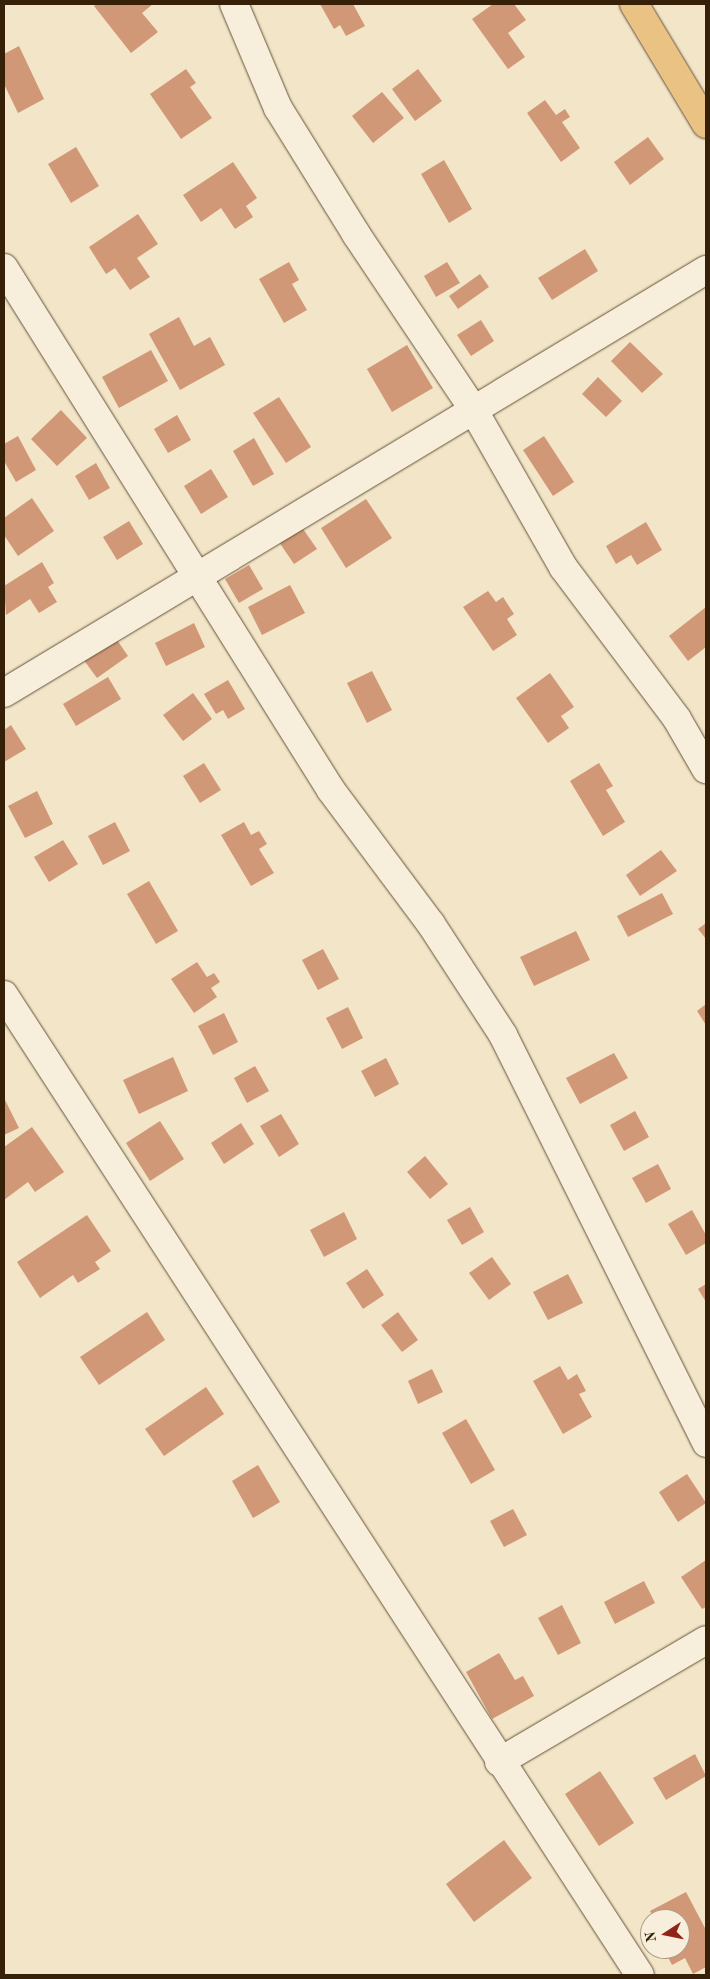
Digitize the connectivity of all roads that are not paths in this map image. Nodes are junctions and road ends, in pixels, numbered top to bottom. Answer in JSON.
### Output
{"nodes":[{"id":1,"x":234,"y":4,"type":"edge"},
{"id":2,"x":634,"y":4,"type":"edge"},
{"id":3,"x":706,"y":124,"type":"edge"},
{"id":4,"x":4,"y":268,"type":"edge"},
{"id":5,"x":706,"y":270,"type":"edge"},
{"id":6,"x":473,"y":409,"type":"junction"},
{"id":7,"x":195,"y":577,"type":"junction"},
{"id":8,"x":4,"y":693,"type":"edge"},
{"id":9,"x":706,"y":769,"type":"edge"},
{"id":10,"x":4,"y":995,"type":"edge"},
{"id":11,"x":706,"y":1443,"type":"edge"},
{"id":12,"x":706,"y":1640,"type":"edge"},
{"id":13,"x":499,"y":1762,"type":"junction"},
{"id":14,"x":640,"y":1975,"type":"edge"}],
"edges":[{"from":1,"to":6,"type":"street"},
{"from":2,"to":3,"type":"main road"},
{"from":4,"to":7,"type":"street"},
{"from":5,"to":6,"type":"street"},
{"from":6,"to":7,"type":"street"},
{"from":6,"to":9,"type":"street"},
{"from":7,"to":8,"type":"street"},
{"from":7,"to":11,"type":"street"},
{"from":10,"to":13,"type":"street"},
{"from":12,"to":13,"type":"street"},
{"from":13,"to":14,"type":"street"}]}
